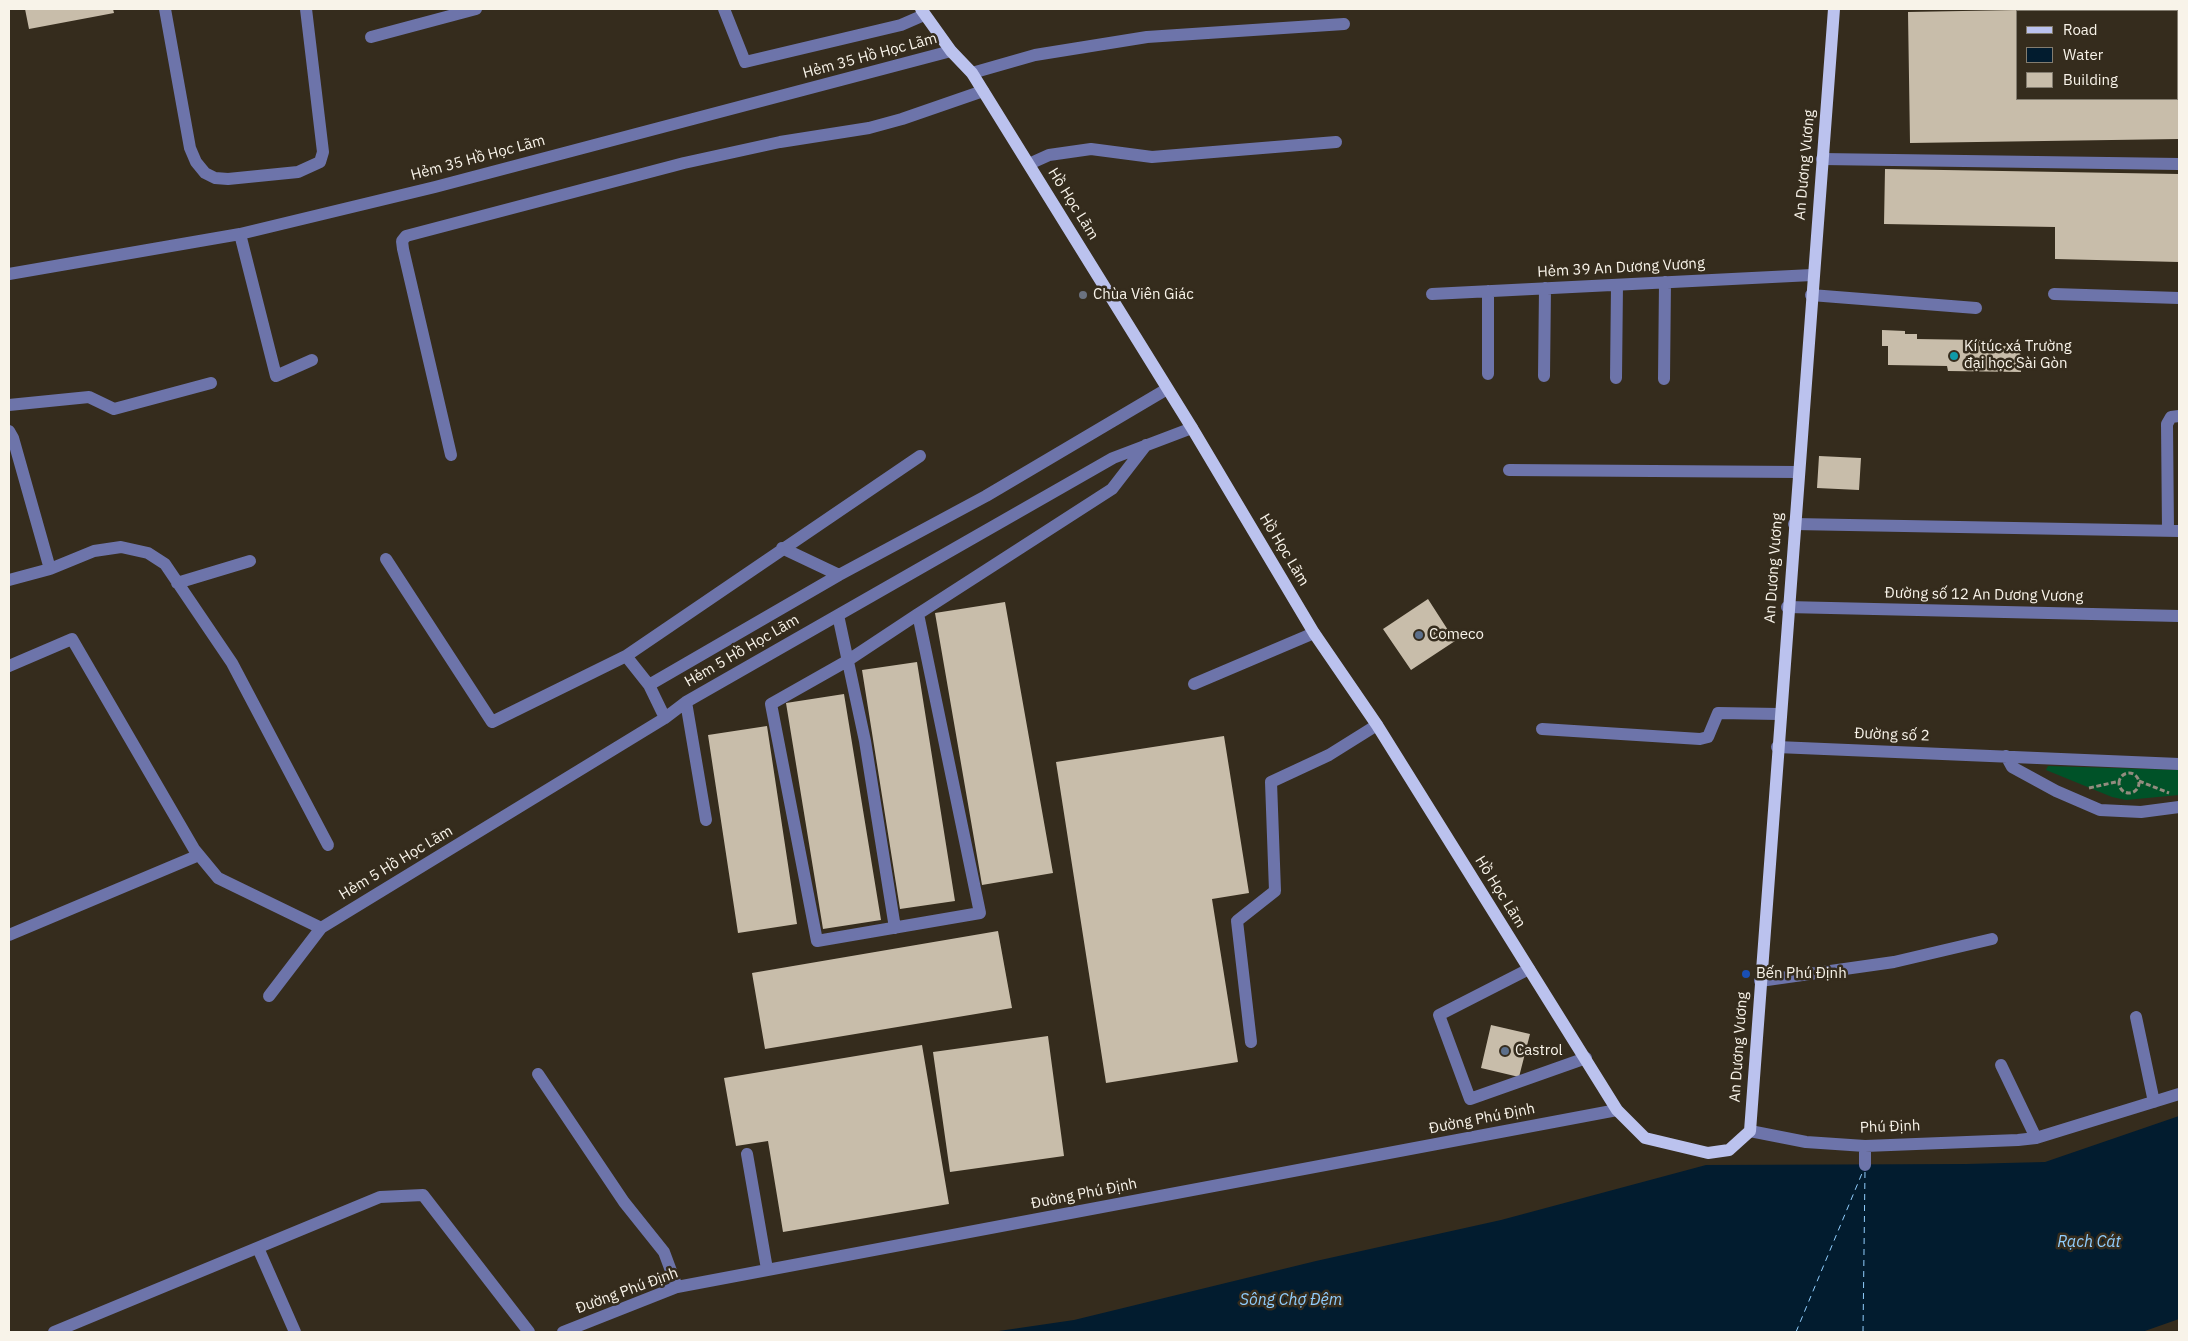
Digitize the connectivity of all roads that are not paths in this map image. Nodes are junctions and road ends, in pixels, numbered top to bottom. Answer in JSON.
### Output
{"nodes":[{"id":1,"x":165,"y":9,"type":"edge"},
{"id":2,"x":306,"y":9,"type":"edge"},
{"id":3,"x":476,"y":9,"type":"edge"},
{"id":4,"x":724,"y":9,"type":"edge"},
{"id":5,"x":1834,"y":9,"type":"edge"},
{"id":6,"x":922,"y":12,"type":"edge"},
{"id":7,"x":1344,"y":24,"type":"dead end"},
{"id":8,"x":371,"y":37,"type":"dead end"},
{"id":9,"x":951,"y":51,"type":"junction"},
{"id":10,"x":972,"y":72,"type":"junction"},
{"id":11,"x":983,"y":91,"type":"junction"},
{"id":12,"x":1336,"y":142,"type":"dead end"},
{"id":13,"x":1822,"y":159,"type":"junction"},
{"id":14,"x":1029,"y":164,"type":"junction"},
{"id":15,"x":2179,"y":164,"type":"edge"},
{"id":16,"x":240,"y":234,"type":"junction"},
{"id":17,"x":9,"y":274,"type":"edge"},
{"id":18,"x":1812,"y":275,"type":"junction"},
{"id":19,"x":1665,"y":282,"type":"junction"},
{"id":20,"x":1617,"y":285,"type":"junction"},
{"id":21,"x":1545,"y":288,"type":"junction"},
{"id":22,"x":1488,"y":291,"type":"junction"},
{"id":23,"x":1432,"y":294,"type":"dead end"},
{"id":24,"x":2054,"y":294,"type":"dead end"},
{"id":25,"x":1811,"y":295,"type":"junction"},
{"id":26,"x":2179,"y":298,"type":"edge"},
{"id":27,"x":1976,"y":308,"type":"dead end"},
{"id":28,"x":312,"y":360,"type":"dead end"},
{"id":29,"x":1488,"y":374,"type":"dead end"},
{"id":30,"x":1544,"y":376,"type":"dead end"},
{"id":31,"x":1616,"y":378,"type":"dead end"},
{"id":32,"x":1664,"y":379,"type":"dead end"},
{"id":33,"x":211,"y":383,"type":"dead end"},
{"id":34,"x":1167,"y":389,"type":"junction"},
{"id":35,"x":9,"y":405,"type":"edge"},
{"id":36,"x":2179,"y":416,"type":"edge"},
{"id":37,"x":1192,"y":428,"type":"junction"},
{"id":38,"x":10,"y":436,"type":"edge"},
{"id":39,"x":1146,"y":445,"type":"junction"},
{"id":40,"x":451,"y":456,"type":"dead end"},
{"id":41,"x":920,"y":456,"type":"dead end"},
{"id":42,"x":1509,"y":470,"type":"dead end"},
{"id":43,"x":1798,"y":472,"type":"junction"},
{"id":44,"x":1794,"y":524,"type":"junction"},
{"id":45,"x":2174,"y":531,"type":"edge"},
{"id":46,"x":782,"y":548,"type":"junction"},
{"id":47,"x":386,"y":559,"type":"dead end"},
{"id":48,"x":250,"y":561,"type":"dead end"},
{"id":49,"x":50,"y":569,"type":"junction"},
{"id":50,"x":839,"y":575,"type":"junction"},
{"id":51,"x":9,"y":580,"type":"edge"},
{"id":52,"x":177,"y":583,"type":"junction"},
{"id":53,"x":1787,"y":607,"type":"junction"},
{"id":54,"x":918,"y":614,"type":"junction"},
{"id":55,"x":838,"y":615,"type":"junction"},
{"id":56,"x":2179,"y":616,"type":"edge"},
{"id":57,"x":1314,"y":633,"type":"junction"},
{"id":58,"x":626,"y":656,"type":"junction"},
{"id":59,"x":847,"y":661,"type":"junction"},
{"id":60,"x":9,"y":666,"type":"edge"},
{"id":61,"x":1194,"y":684,"type":"dead end"},
{"id":62,"x":649,"y":685,"type":"junction"},
{"id":63,"x":686,"y":702,"type":"junction"},
{"id":64,"x":1779,"y":714,"type":"junction"},
{"id":65,"x":666,"y":718,"type":"junction"},
{"id":66,"x":1377,"y":725,"type":"junction"},
{"id":67,"x":1542,"y":728,"type":"dead end"},
{"id":68,"x":1777,"y":747,"type":"junction"},
{"id":69,"x":2006,"y":756,"type":"junction"},
{"id":70,"x":2179,"y":764,"type":"edge"},
{"id":71,"x":2179,"y":807,"type":"edge"},
{"id":72,"x":706,"y":820,"type":"dead end"},
{"id":73,"x":328,"y":845,"type":"dead end"},
{"id":74,"x":199,"y":856,"type":"junction"},
{"id":75,"x":321,"y":928,"type":"junction"},
{"id":76,"x":895,"y":928,"type":"junction"},
{"id":77,"x":9,"y":935,"type":"edge"},
{"id":78,"x":1992,"y":939,"type":"dead end"},
{"id":79,"x":1529,"y":969,"type":"junction"},
{"id":80,"x":1760,"y":981,"type":"junction"},
{"id":81,"x":269,"y":996,"type":"dead end"},
{"id":82,"x":2136,"y":1017,"type":"dead end"},
{"id":83,"x":1251,"y":1042,"type":"dead end"},
{"id":84,"x":1586,"y":1058,"type":"junction"},
{"id":85,"x":2001,"y":1065,"type":"dead end"},
{"id":86,"x":538,"y":1074,"type":"dead end"},
{"id":87,"x":2179,"y":1094,"type":"edge"},
{"id":88,"x":2154,"y":1102,"type":"junction"},
{"id":89,"x":1617,"y":1110,"type":"junction"},
{"id":90,"x":1750,"y":1131,"type":"junction"},
{"id":91,"x":2036,"y":1138,"type":"junction"},
{"id":92,"x":1865,"y":1146,"type":"junction"},
{"id":93,"x":747,"y":1154,"type":"dead end"},
{"id":94,"x":1865,"y":1165,"type":"dead end"},
{"id":95,"x":258,"y":1248,"type":"junction"},
{"id":96,"x":767,"y":1270,"type":"junction"},
{"id":97,"x":677,"y":1287,"type":"junction"},
{"id":98,"x":54,"y":1332,"type":"edge"},
{"id":99,"x":295,"y":1332,"type":"edge"},
{"id":100,"x":529,"y":1332,"type":"edge"},
{"id":101,"x":562,"y":1332,"type":"edge"}],
"edges":[{"from":1,"to":2,"type":"street"},
{"from":3,"to":8,"type":"street"},
{"from":4,"to":6,"type":"street"},
{"from":5,"to":13,"type":"main road","name":"An Dương Vương"},
{"from":6,"to":9,"type":"main road","name":"Hồ Học Lãm"},
{"from":7,"to":10,"type":"street"},
{"from":9,"to":10,"type":"main road","name":"Hồ Học Lãm"},
{"from":9,"to":16,"type":"street","name":"Hẻm 35 Hồ Học Lãm"},
{"from":10,"to":11,"type":"main road","name":"Hồ Học Lãm"},
{"from":11,"to":14,"type":"main road","name":"Hồ Học Lãm"},
{"from":11,"to":40,"type":"street"},
{"from":12,"to":14,"type":"street"},
{"from":13,"to":15,"type":"street"},
{"from":13,"to":18,"type":"main road","name":"An Dương Vương"},
{"from":14,"to":34,"type":"main road","name":"Hồ Học Lãm"},
{"from":16,"to":17,"type":"street","name":"Hẻm 35 Hồ Học Lãm"},
{"from":16,"to":28,"type":"street"},
{"from":18,"to":19,"type":"street","name":"Hẻm 39 An Dương Vương"},
{"from":18,"to":25,"type":"main road","name":"An Dương Vương"},
{"from":19,"to":20,"type":"street","name":"Hẻm 39 An Dương Vương"},
{"from":19,"to":32,"type":"street"},
{"from":20,"to":21,"type":"street","name":"Hẻm 39 An Dương Vương"},
{"from":20,"to":31,"type":"street"},
{"from":21,"to":22,"type":"street","name":"Hẻm 39 An Dương Vương"},
{"from":21,"to":30,"type":"street"},
{"from":22,"to":23,"type":"street","name":"Hẻm 39 An Dương Vương"},
{"from":22,"to":29,"type":"street"},
{"from":24,"to":26,"type":"street"},
{"from":25,"to":27,"type":"street"},
{"from":25,"to":43,"type":"main road","name":"An Dương Vương"},
{"from":33,"to":35,"type":"street"},
{"from":34,"to":37,"type":"main road","name":"Hồ Học Lãm"},
{"from":34,"to":50,"type":"street"},
{"from":36,"to":45,"type":"street"},
{"from":37,"to":39,"type":"street","name":"Hẻm 5 Hồ Học Lãm"},
{"from":37,"to":57,"type":"main road","name":"Hồ Học Lãm"},
{"from":38,"to":49,"type":"street"},
{"from":39,"to":54,"type":"street"},
{"from":39,"to":55,"type":"street","name":"Hẻm 5 Hồ Học Lãm"},
{"from":41,"to":46,"type":"street"},
{"from":42,"to":43,"type":"street"},
{"from":43,"to":44,"type":"main road","name":"An Dương Vương"},
{"from":44,"to":45,"type":"street"},
{"from":44,"to":53,"type":"main road","name":"An Dương Vương"},
{"from":46,"to":50,"type":"street"},
{"from":46,"to":58,"type":"street"},
{"from":47,"to":58,"type":"street"},
{"from":48,"to":52,"type":"street"},
{"from":49,"to":51,"type":"street"},
{"from":49,"to":52,"type":"street"},
{"from":50,"to":62,"type":"street"},
{"from":52,"to":73,"type":"street"},
{"from":53,"to":56,"type":"street","name":"Đường số 12 An Dương Vương"},
{"from":53,"to":64,"type":"main road","name":"An Dương Vương"},
{"from":54,"to":59,"type":"street"},
{"from":54,"to":76,"type":"street"},
{"from":55,"to":59,"type":"street"},
{"from":55,"to":63,"type":"street","name":"Hẻm 5 Hồ Học Lãm"},
{"from":57,"to":61,"type":"street"},
{"from":57,"to":66,"type":"main road","name":"Hồ Học Lãm"},
{"from":58,"to":62,"type":"street"},
{"from":59,"to":76,"type":"street"},
{"from":59,"to":76,"type":"street"},
{"from":60,"to":74,"type":"street"},
{"from":62,"to":65,"type":"street"},
{"from":63,"to":65,"type":"street","name":"Hẻm 5 Hồ Học Lãm"},
{"from":63,"to":72,"type":"street"},
{"from":64,"to":67,"type":"street"},
{"from":64,"to":68,"type":"main road","name":"An Dương Vương"},
{"from":65,"to":75,"type":"street","name":"Hẻm 5 Hồ Học Lãm"},
{"from":66,"to":79,"type":"main road","name":"Hồ Học Lãm"},
{"from":66,"to":83,"type":"street"},
{"from":68,"to":69,"type":"street","name":"Đường số 2"},
{"from":68,"to":80,"type":"main road","name":"An Dương Vương"},
{"from":69,"to":70,"type":"street","name":"Đường số 2"},
{"from":69,"to":71,"type":"street"},
{"from":74,"to":75,"type":"street"},
{"from":74,"to":77,"type":"street"},
{"from":75,"to":81,"type":"street"},
{"from":78,"to":80,"type":"street"},
{"from":79,"to":84,"type":"main road","name":"Hồ Học Lãm"},
{"from":79,"to":84,"type":"street"},
{"from":80,"to":90,"type":"main road","name":"An Dương Vương"},
{"from":82,"to":88,"type":"street"},
{"from":84,"to":89,"type":"main road","name":"Hồ Học Lãm"},
{"from":85,"to":91,"type":"street"},
{"from":86,"to":97,"type":"street"},
{"from":87,"to":88,"type":"street","name":"Phú Định"},
{"from":88,"to":91,"type":"street","name":"Phú Định"},
{"from":89,"to":90,"type":"main road"},
{"from":89,"to":96,"type":"street","name":"Đường Phú Định"},
{"from":90,"to":92,"type":"street","name":"Phú Định"},
{"from":91,"to":92,"type":"street","name":"Phú Định"},
{"from":92,"to":94,"type":"street"},
{"from":93,"to":96,"type":"street"},
{"from":95,"to":98,"type":"street"},
{"from":95,"to":99,"type":"street"},
{"from":95,"to":100,"type":"street"},
{"from":96,"to":97,"type":"street","name":"Đường Phú Định"},
{"from":97,"to":101,"type":"street","name":"Đường Phú Định"}]}
